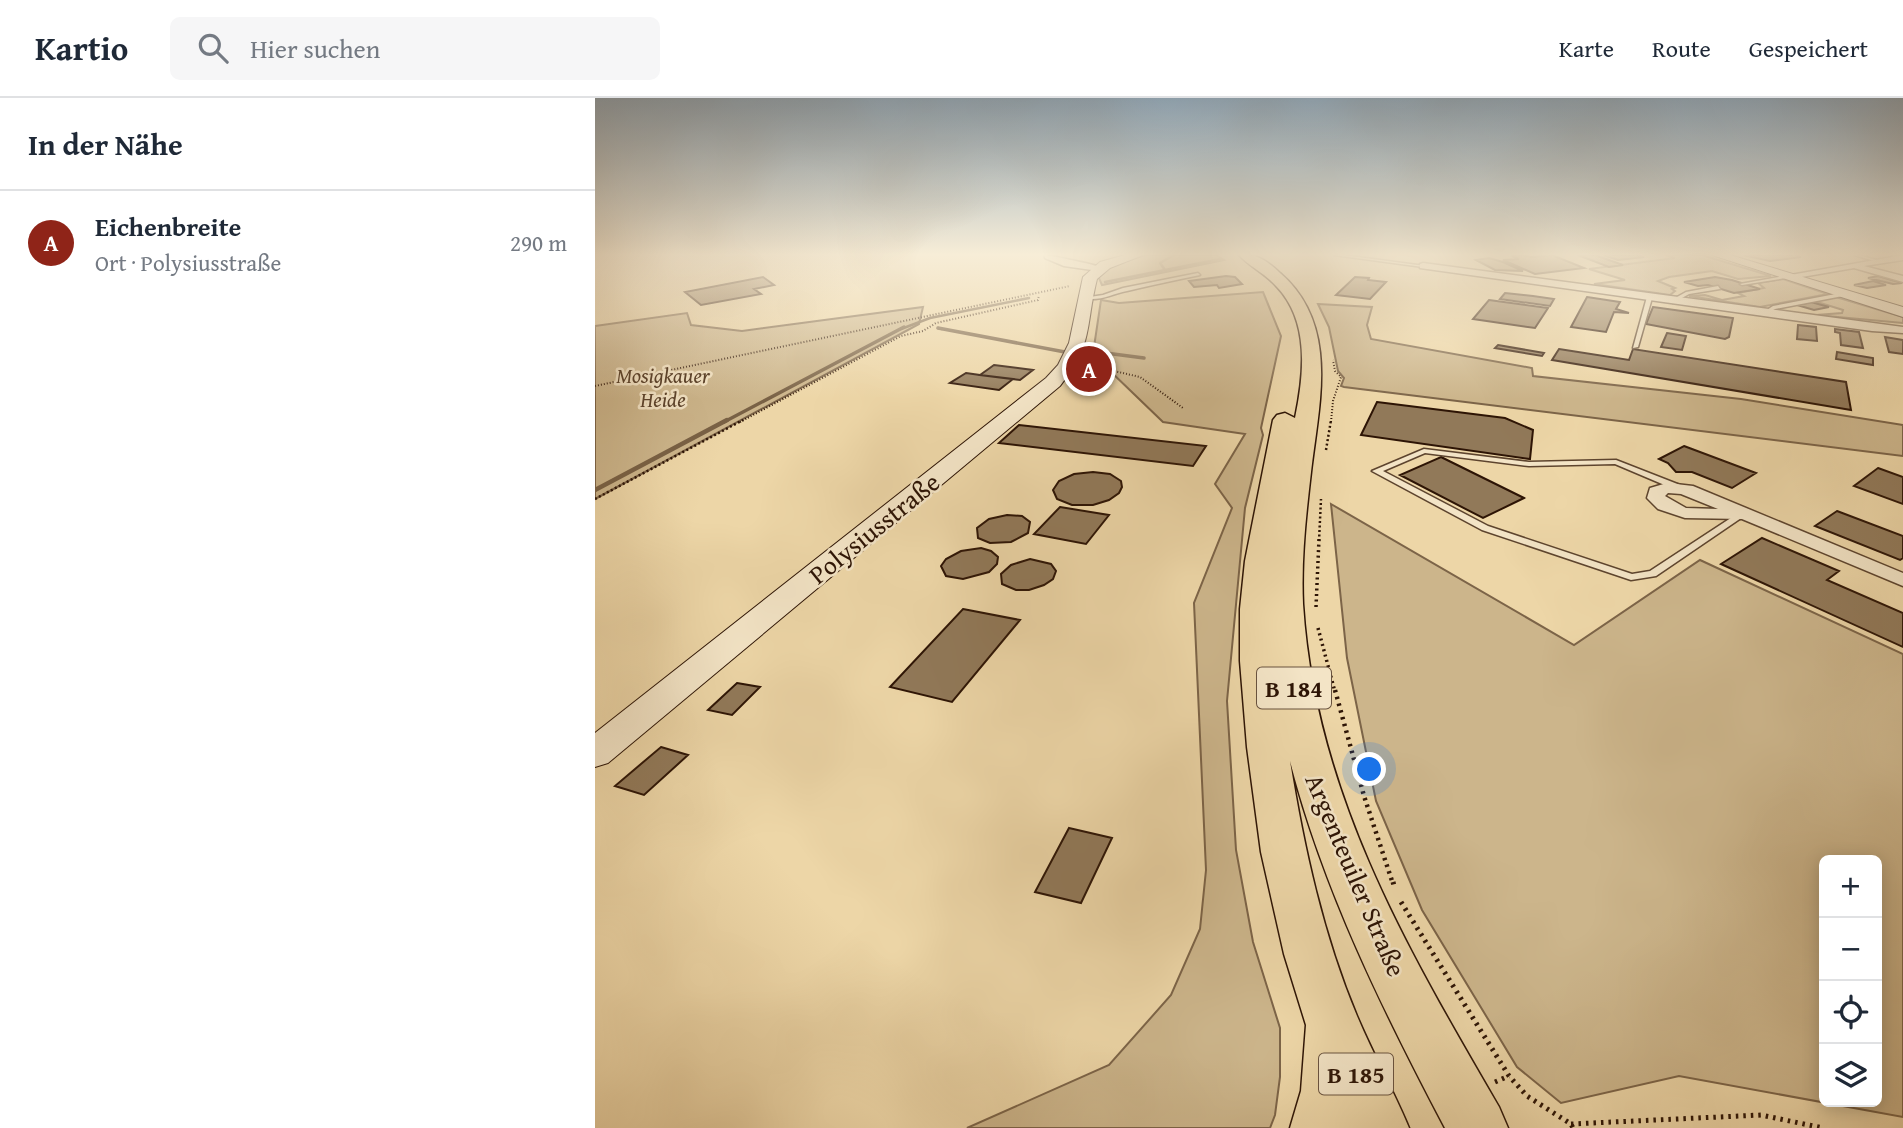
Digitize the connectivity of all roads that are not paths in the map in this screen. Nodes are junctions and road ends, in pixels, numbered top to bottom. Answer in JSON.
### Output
{"nodes":[{"id":1,"x":1087,"y":303,"type":"edge"},
{"id":2,"x":1282,"y":303,"type":"edge"},
{"id":3,"x":1296,"y":303,"type":"edge"},
{"id":4,"x":1649,"y":303,"type":"edge"},
{"id":5,"x":1689,"y":303,"type":"edge"},
{"id":6,"x":1799,"y":303,"type":"edge"},
{"id":7,"x":1875,"y":303,"type":"edge"},
{"id":8,"x":1903,"y":312,"type":"edge"},
{"id":9,"x":1772,"y":314,"type":"junction"},
{"id":10,"x":1903,"y":330,"type":"edge"},
{"id":11,"x":1636,"y":347,"type":"dead end"},
{"id":12,"x":1677,"y":487,"type":"joint"},
{"id":13,"x":1742,"y":514,"type":"junction"},
{"id":14,"x":1903,"y":580,"type":"edge"},
{"id":15,"x":595,"y":753,"type":"edge"},
{"id":16,"x":1332,"y":1021,"type":"junction"},
{"id":17,"x":1320,"y":1128,"type":"edge"},
{"id":18,"x":1379,"y":1128,"type":"edge"},
{"id":19,"x":1478,"y":1128,"type":"edge"}],
"edges":[{"from":1,"to":15,"type":"street","name":"Polysiusstraße"},
{"from":2,"to":16,"type":"main road","name":"Argenteuiler Straße","number":"B 184"},
{"from":3,"to":19,"type":"main road","name":"Argenteuiler Straße","number":"B 184"},
{"from":4,"to":11,"type":"lane"},
{"from":5,"to":9,"type":"street"},
{"from":6,"to":9,"type":"lane"},
{"from":7,"to":8,"type":"street"},
{"from":9,"to":10,"type":"street"},
{"from":12,"to":13,"type":"street"},
{"from":12,"to":13,"type":"lane"},
{"from":13,"to":14,"type":"street"},
{"from":16,"to":17,"type":"main road"},
{"from":16,"to":18,"type":"main road","name":"Argenteuiler Straße","number":"B 185"}]}
